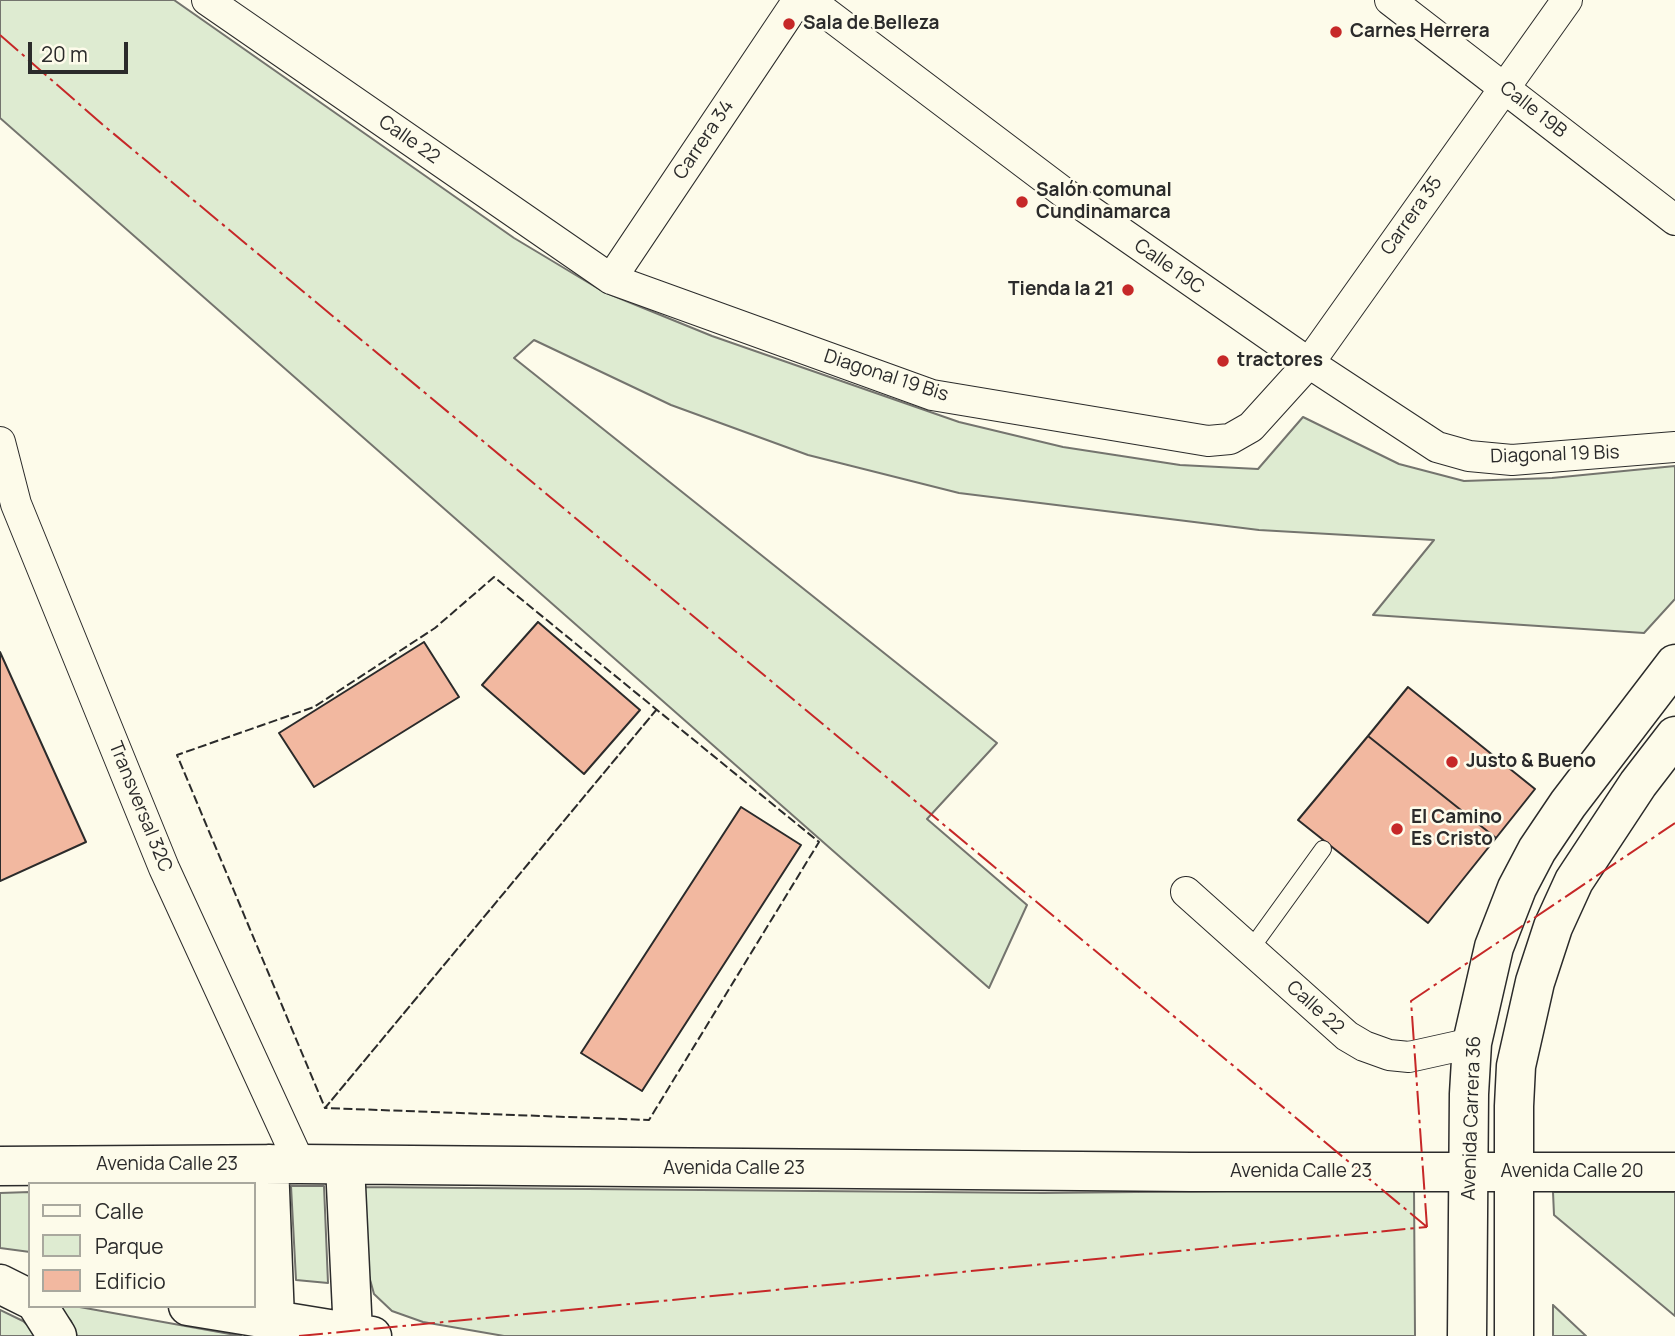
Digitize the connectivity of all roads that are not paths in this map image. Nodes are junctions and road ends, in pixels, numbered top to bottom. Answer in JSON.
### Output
{"nodes":[{"id":1,"x":207,"y":0,"type":"edge"},
{"id":2,"x":798,"y":0,"type":"edge"},
{"id":3,"x":809,"y":0,"type":"edge"},
{"id":4,"x":1390,"y":0,"type":"edge"},
{"id":5,"x":1567,"y":0,"type":"edge"},
{"id":6,"x":1504,"y":86,"type":"junction"},
{"id":7,"x":1675,"y":220,"type":"edge"},
{"id":8,"x":611,"y":279,"type":"junction"},
{"id":9,"x":1309,"y":363,"type":"junction"},
{"id":10,"x":1251,"y":427,"type":"joint"},
{"id":11,"x":0,"y":442,"type":"edge"},
{"id":12,"x":1437,"y":447,"type":"joint"},
{"id":13,"x":1675,"y":447,"type":"edge"},
{"id":14,"x":8,"y":504,"type":"edge"},
{"id":15,"x":1675,"y":664,"type":"edge"},
{"id":16,"x":1675,"y":736,"type":"edge"},
{"id":17,"x":1323,"y":849,"type":"dead end"},
{"id":18,"x":1186,"y":892,"type":"dead end"},
{"id":19,"x":1250,"y":950,"type":"junction"},
{"id":20,"x":1472,"y":1043,"type":"junction"},
{"id":21,"x":285,"y":1164,"type":"junction"},
{"id":22,"x":345,"y":1165,"type":"junction"},
{"id":23,"x":0,"y":1166,"type":"edge"},
{"id":24,"x":1468,"y":1171,"type":"junction"},
{"id":25,"x":1514,"y":1172,"type":"junction"},
{"id":26,"x":1675,"y":1172,"type":"edge"},
{"id":27,"x":0,"y":1276,"type":"edge"},
{"id":28,"x":28,"y":1281,"type":"edge"},
{"id":29,"x":0,"y":1284,"type":"edge"},
{"id":30,"x":28,"y":1299,"type":"edge"},
{"id":31,"x":39,"y":1308,"type":"edge"},
{"id":32,"x":200,"y":1308,"type":"edge"},
{"id":33,"x":275,"y":1320,"type":"junction"},
{"id":34,"x":363,"y":1334,"type":"edge"},
{"id":35,"x":57,"y":1336,"type":"edge"},
{"id":36,"x":1467,"y":1336,"type":"edge"},
{"id":37,"x":1514,"y":1336,"type":"edge"}],
"edges":[{"from":1,"to":8,"type":"street","name":"Calle 22"},
{"from":2,"to":8,"type":"street","name":"Carrera 34"},
{"from":3,"to":9,"type":"street","name":"Calle 19C"},
{"from":4,"to":6,"type":"street","name":"Calle 19B"},
{"from":5,"to":6,"type":"street","name":"Carrera 35"},
{"from":6,"to":7,"type":"street","name":"Calle 19B"},
{"from":6,"to":9,"type":"street","name":"Carrera 35"},
{"from":8,"to":10,"type":"street","name":"Diagonal 19 Bis"},
{"from":9,"to":10,"type":"street","name":"Carrera 35"},
{"from":9,"to":12,"type":"street","name":"Calle 19C"},
{"from":11,"to":14,"type":"street","name":"Transversal 32C"},
{"from":12,"to":13,"type":"street","name":"Diagonal 19 Bis"},
{"from":14,"to":21,"type":"street","name":"Transversal 32C"},
{"from":15,"to":20,"type":"main road","name":"Avenida Carrera 36"},
{"from":16,"to":25,"type":"main road"},
{"from":17,"to":19,"type":"lane"},
{"from":18,"to":19,"type":"street","name":"Calle 22"},
{"from":19,"to":20,"type":"street","name":"Calle 22"},
{"from":20,"to":24,"type":"main road","name":"Avenida Carrera 36"},
{"from":21,"to":22,"type":"main road","name":"Avenida Calle 23"},
{"from":21,"to":23,"type":"main road","name":"Avenida Calle 23"},
{"from":21,"to":33,"type":"main road"},
{"from":22,"to":24,"type":"main road","name":"Avenida Calle 23"},
{"from":22,"to":34,"type":"main road"},
{"from":24,"to":25,"type":"main road","name":"Avenida Calle 20"},
{"from":24,"to":36,"type":"main road","name":"Avenida Carrera 36"},
{"from":25,"to":26,"type":"main road","name":"Avenida Calle 20"},
{"from":25,"to":37,"type":"main road"},
{"from":27,"to":28,"type":"main road"},
{"from":29,"to":30,"type":"main road"},
{"from":31,"to":35,"type":"main road"},
{"from":32,"to":33,"type":"main road"},
{"from":33,"to":34,"type":"main road"}]}
